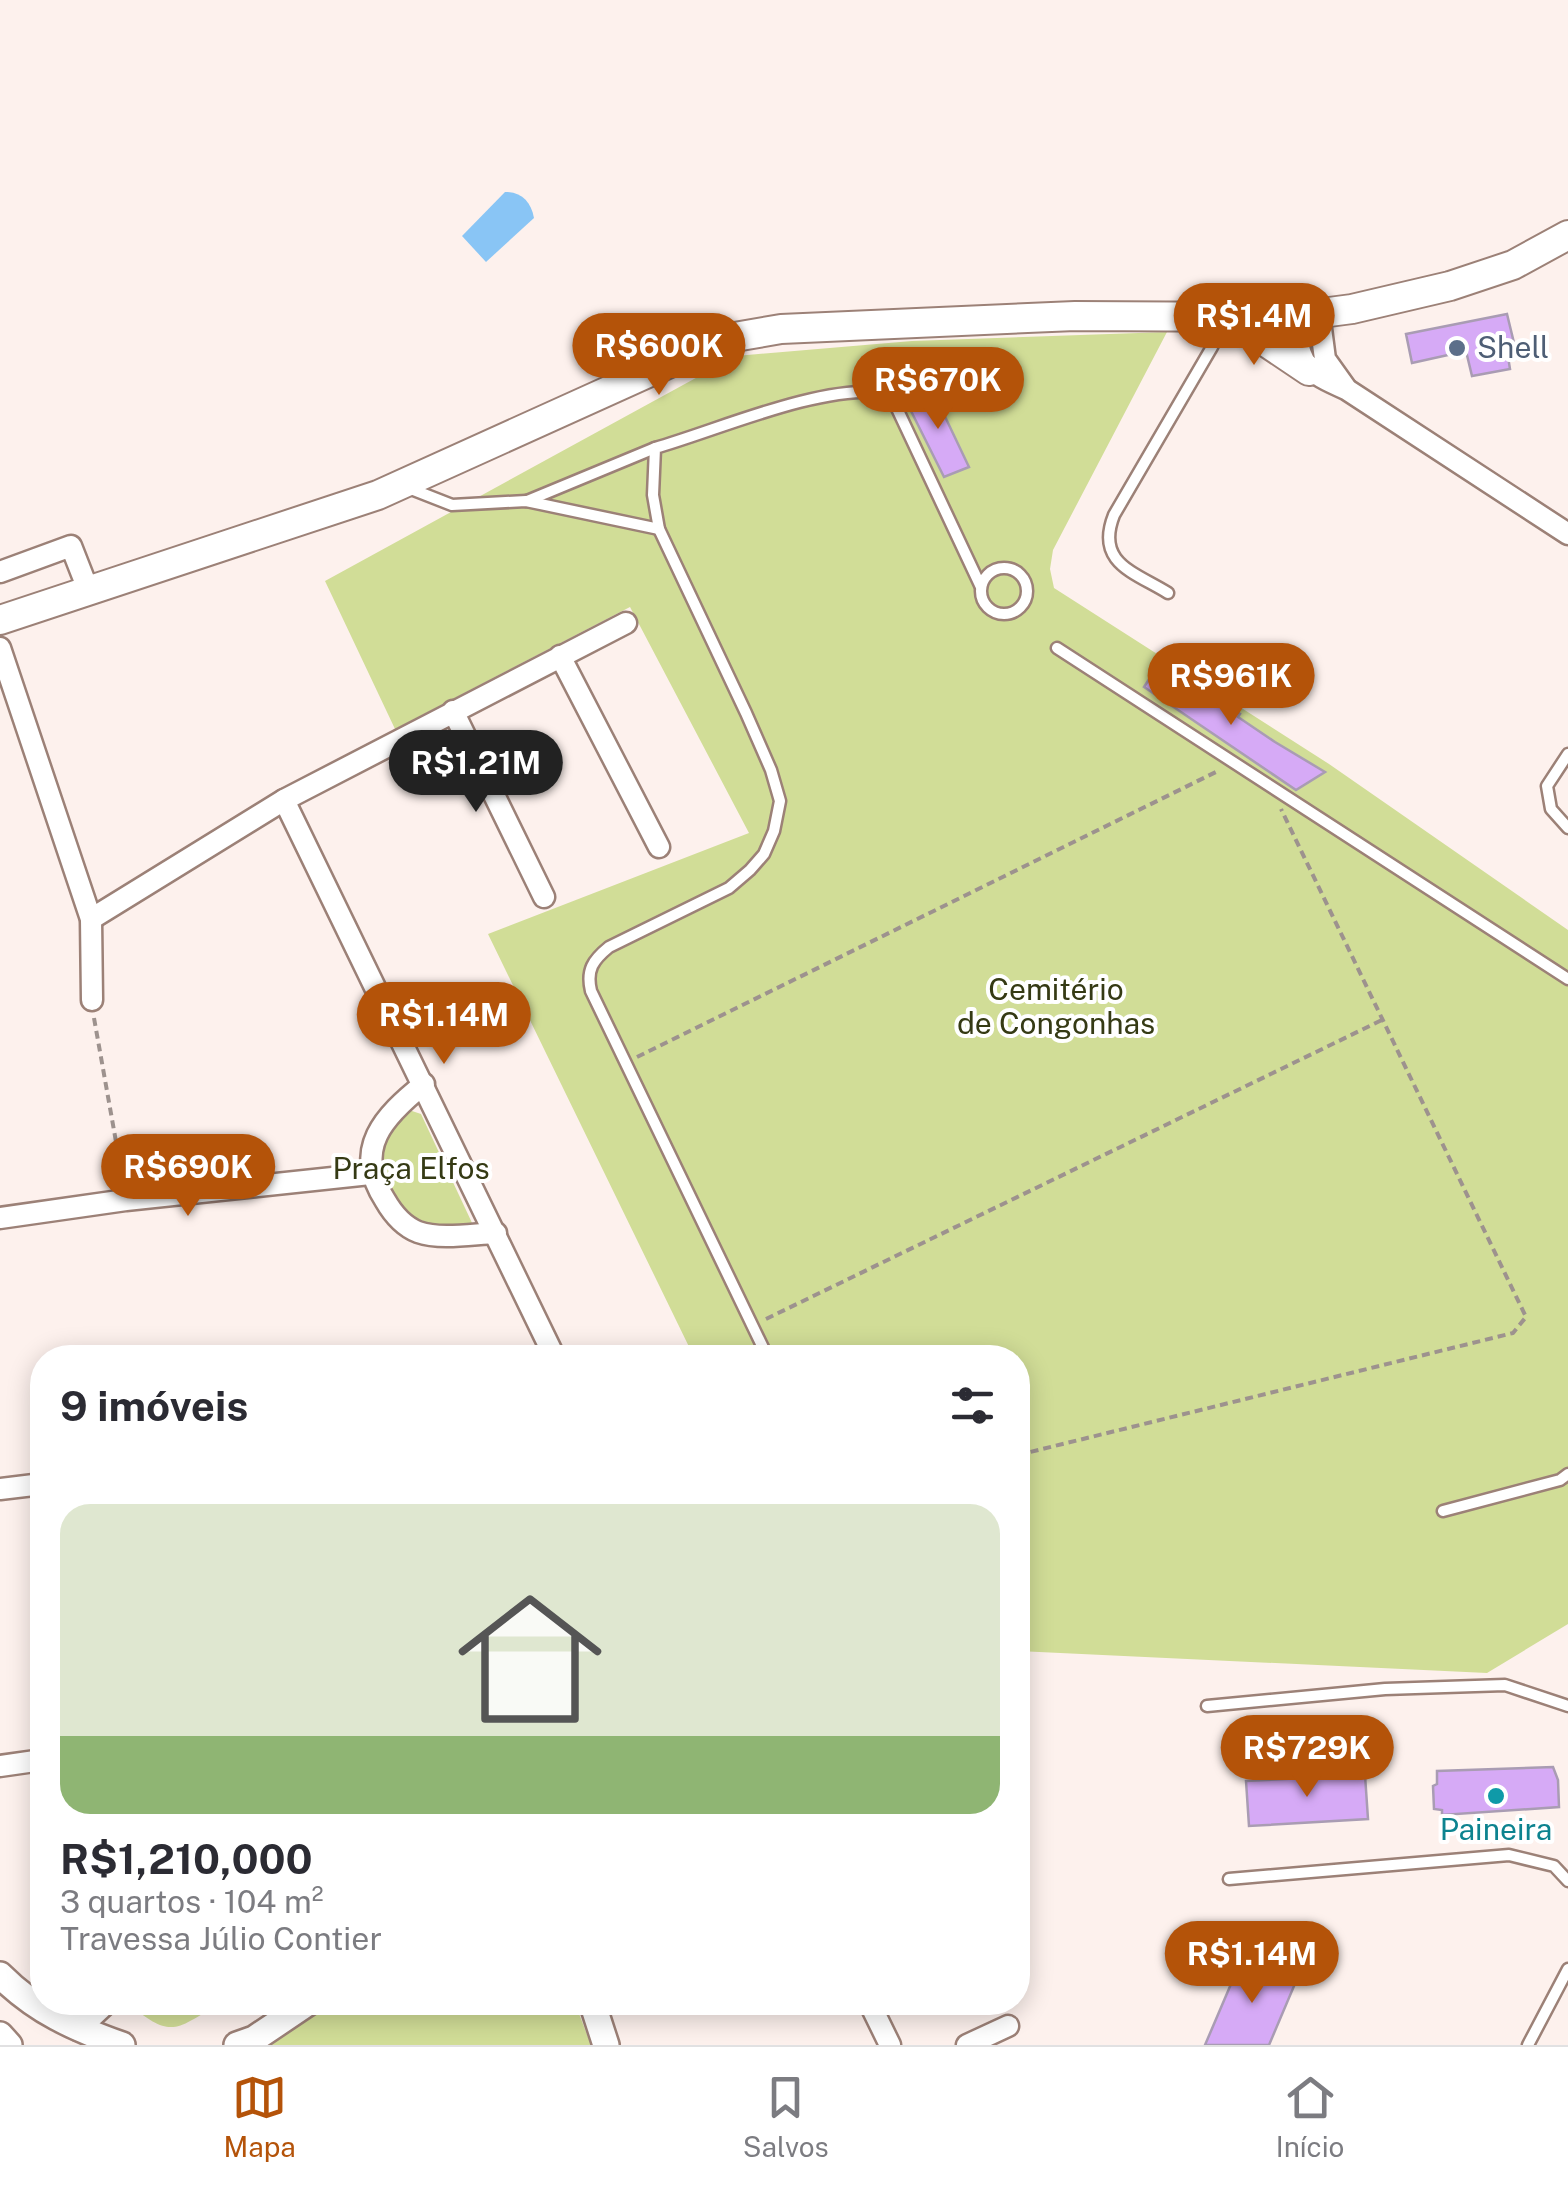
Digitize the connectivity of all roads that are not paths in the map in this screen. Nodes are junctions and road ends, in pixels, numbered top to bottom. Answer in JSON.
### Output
{"nodes":[{"id":1,"x":1568,"y":236,"type":"edge"},
{"id":2,"x":1305,"y":315,"type":"junction"},
{"id":3,"x":1228,"y":318,"type":"junction"},
{"id":4,"x":1309,"y":371,"type":"junction"},
{"id":5,"x":1346,"y":388,"type":"junction"},
{"id":6,"x":655,"y":448,"type":"junction"},
{"id":7,"x":400,"y":485,"type":"junction"},
{"id":8,"x":526,"y":501,"type":"junction"},
{"id":9,"x":659,"y":529,"type":"junction"},
{"id":10,"x":1568,"y":534,"type":"edge"},
{"id":11,"x":0,"y":572,"type":"edge"},
{"id":12,"x":981,"y":588,"type":"junction"},
{"id":13,"x":88,"y":592,"type":"junction"},
{"id":14,"x":1168,"y":593,"type":"dead end"},
{"id":15,"x":0,"y":598,"type":"edge"},
{"id":16,"x":56,"y":602,"type":"junction"},
{"id":17,"x":0,"y":620,"type":"edge"},
{"id":18,"x":626,"y":622,"type":"dead end"},
{"id":19,"x":0,"y":648,"type":"edge"},
{"id":20,"x":1057,"y":648,"type":"dead end"},
{"id":21,"x":560,"y":656,"type":"junction"},
{"id":22,"x":453,"y":711,"type":"junction"},
{"id":23,"x":1568,"y":754,"type":"edge"},
{"id":24,"x":284,"y":800,"type":"junction"},
{"id":25,"x":1568,"y":828,"type":"edge"},
{"id":26,"x":659,"y":847,"type":"dead end"},
{"id":27,"x":544,"y":898,"type":"dead end"},
{"id":28,"x":91,"y":920,"type":"junction"},
{"id":29,"x":1568,"y":980,"type":"edge"},
{"id":30,"x":92,"y":1000,"type":"road end"},
{"id":31,"x":424,"y":1084,"type":"junction"},
{"id":32,"x":370,"y":1174,"type":"junction"},
{"id":33,"x":0,"y":1218,"type":"edge"},
{"id":34,"x":496,"y":1233,"type":"junction"},
{"id":35,"x":549,"y":1345,"type":"edge"},
{"id":36,"x":762,"y":1345,"type":"edge"},
{"id":37,"x":1568,"y":1474,"type":"edge"},
{"id":38,"x":30,"y":1485,"type":"edge"},
{"id":39,"x":0,"y":1489,"type":"edge"},
{"id":40,"x":1442,"y":1511,"type":"dead end"},
{"id":41,"x":1207,"y":1706,"type":"dead end"},
{"id":42,"x":1568,"y":1706,"type":"edge"},
{"id":43,"x":30,"y":1762,"type":"edge"},
{"id":44,"x":0,"y":1766,"type":"edge"},
{"id":45,"x":1229,"y":1878,"type":"dead end"},
{"id":46,"x":1568,"y":1881,"type":"edge"},
{"id":47,"x":1568,"y":1969,"type":"edge"},
{"id":48,"x":0,"y":1974,"type":"edge"},
{"id":49,"x":30,"y":2003,"type":"edge"},
{"id":50,"x":44,"y":2015,"type":"edge"},
{"id":51,"x":94,"y":2015,"type":"edge"},
{"id":52,"x":290,"y":2015,"type":"edge"},
{"id":53,"x":596,"y":2015,"type":"edge"},
{"id":54,"x":875,"y":2015,"type":"edge"},
{"id":55,"x":1008,"y":2026,"type":"dead end"},
{"id":56,"x":0,"y":2035,"type":"edge"},
{"id":57,"x":70,"y":2037,"type":"edge"},
{"id":58,"x":9,"y":2045,"type":"edge"},
{"id":59,"x":122,"y":2045,"type":"edge"},
{"id":60,"x":237,"y":2045,"type":"edge"},
{"id":61,"x":606,"y":2045,"type":"edge"},
{"id":62,"x":890,"y":2045,"type":"edge"},
{"id":63,"x":967,"y":2045,"type":"edge"},
{"id":64,"x":1528,"y":2045,"type":"edge"}],
"edges":[{"from":1,"to":2,"type":"main road"},
{"from":2,"to":3,"type":"main road"},
{"from":2,"to":4,"type":"street"},
{"from":2,"to":5,"type":"street"},
{"from":3,"to":4,"type":"main road"},
{"from":3,"to":7,"type":"main road"},
{"from":3,"to":14,"type":"lane"},
{"from":4,"to":5,"type":"street"},
{"from":5,"to":10,"type":"street"},
{"from":6,"to":8,"type":"lane"},
{"from":6,"to":9,"type":"lane"},
{"from":6,"to":12,"type":"lane"},
{"from":7,"to":8,"type":"lane"},
{"from":7,"to":13,"type":"main road"},
{"from":8,"to":9,"type":"lane"},
{"from":9,"to":36,"type":"lane"},
{"from":11,"to":13,"type":"street"},
{"from":12,"to":12,"type":"lane"},
{"from":13,"to":16,"type":"main road"},
{"from":15,"to":16,"type":"main road"},
{"from":16,"to":17,"type":"main road"},
{"from":18,"to":21,"type":"street"},
{"from":19,"to":28,"type":"street"},
{"from":20,"to":29,"type":"lane"},
{"from":21,"to":22,"type":"street"},
{"from":21,"to":26,"type":"street"},
{"from":22,"to":24,"type":"street"},
{"from":22,"to":27,"type":"street"},
{"from":23,"to":25,"type":"lane"},
{"from":24,"to":28,"type":"street"},
{"from":24,"to":31,"type":"street"},
{"from":28,"to":30,"type":"street"},
{"from":31,"to":32,"type":"street"},
{"from":31,"to":34,"type":"street"},
{"from":32,"to":33,"type":"street"},
{"from":32,"to":34,"type":"street"},
{"from":34,"to":35,"type":"street"},
{"from":37,"to":40,"type":"lane"},
{"from":38,"to":39,"type":"street"},
{"from":41,"to":42,"type":"lane"},
{"from":43,"to":44,"type":"street"},
{"from":45,"to":46,"type":"lane"},
{"from":47,"to":64,"type":"lane"},
{"from":48,"to":49,"type":"street"},
{"from":50,"to":57,"type":"street"},
{"from":51,"to":57,"type":"street"},
{"from":52,"to":60,"type":"street"},
{"from":53,"to":61,"type":"street"},
{"from":54,"to":62,"type":"street"},
{"from":55,"to":63,"type":"street"},
{"from":56,"to":58,"type":"street"},
{"from":57,"to":59,"type":"street"}]}
